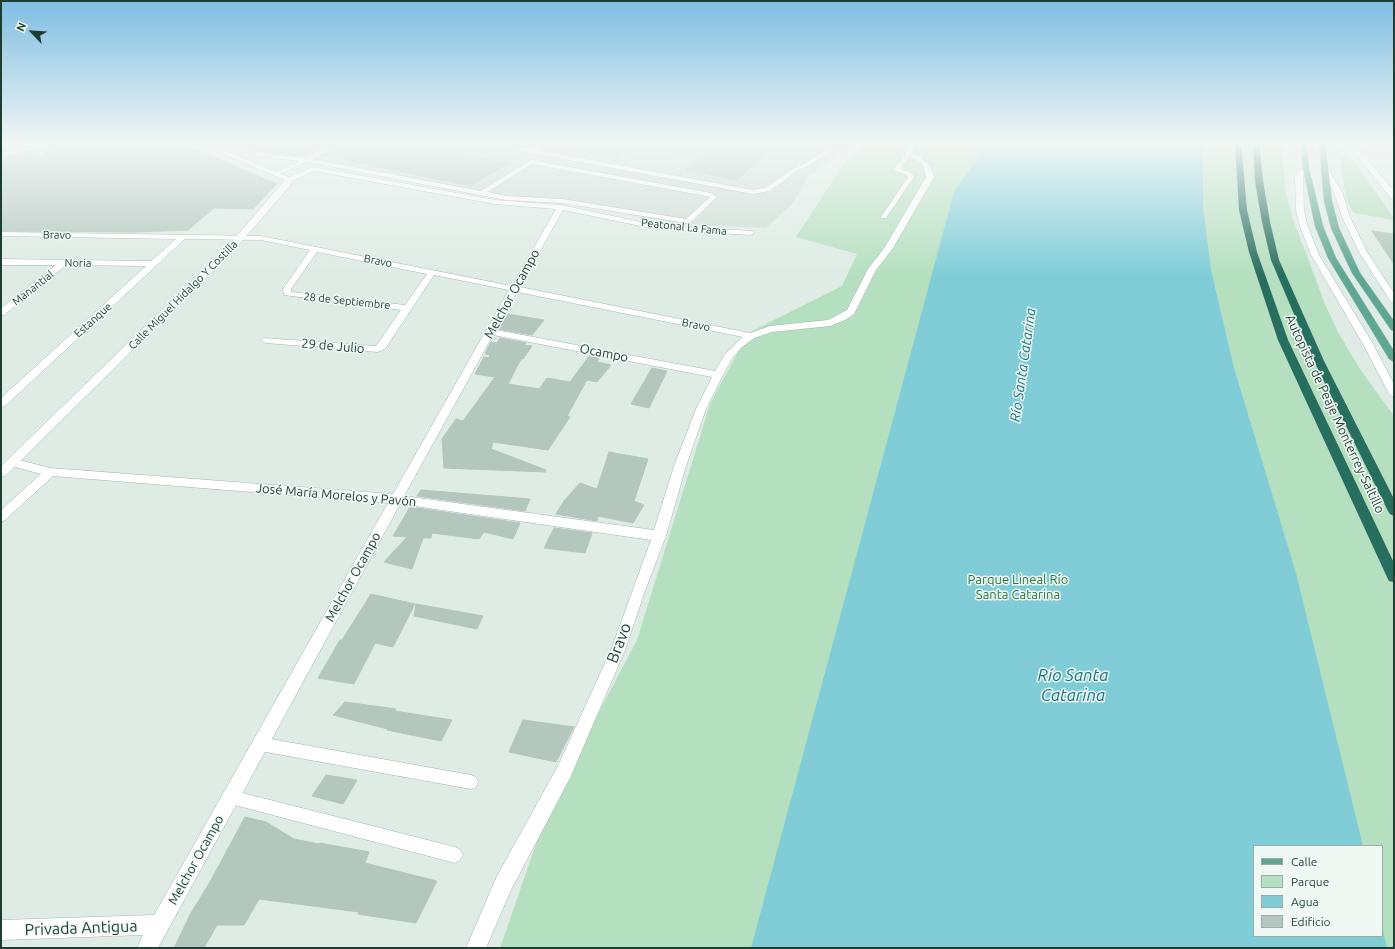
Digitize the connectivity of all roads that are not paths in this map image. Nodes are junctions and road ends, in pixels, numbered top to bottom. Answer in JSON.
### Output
{"nodes":[{"id":1,"x":285,"y":186,"type":"edge"},
{"id":2,"x":409,"y":186,"type":"edge"},
{"id":3,"x":446,"y":186,"type":"edge"},
{"id":4,"x":492,"y":186,"type":"edge"},
{"id":5,"x":666,"y":186,"type":"edge"},
{"id":6,"x":721,"y":186,"type":"edge"},
{"id":7,"x":772,"y":186,"type":"edge"},
{"id":8,"x":905,"y":186,"type":"edge"},
{"id":9,"x":925,"y":186,"type":"edge"},
{"id":10,"x":1241,"y":186,"type":"edge"},
{"id":11,"x":1260,"y":186,"type":"edge"},
{"id":12,"x":1299,"y":186,"type":"edge"},
{"id":13,"x":1311,"y":186,"type":"edge"},
{"id":14,"x":1326,"y":186,"type":"edge"},
{"id":15,"x":1335,"y":186,"type":"edge"},
{"id":16,"x":1386,"y":186,"type":"edge"},
{"id":17,"x":482,"y":193,"type":"junction"},
{"id":18,"x":1394,"y":196,"type":"edge"},
{"id":19,"x":561,"y":207,"type":"junction"},
{"id":20,"x":884,"y":217,"type":"dead end"},
{"id":21,"x":1,"y":234,"type":"edge"},
{"id":22,"x":750,"y":234,"type":"dead end"},
{"id":23,"x":184,"y":236,"type":"junction"},
{"id":24,"x":242,"y":236,"type":"junction"},
{"id":25,"x":315,"y":249,"type":"junction"},
{"id":26,"x":1,"y":262,"type":"edge"},
{"id":27,"x":65,"y":262,"type":"junction"},
{"id":28,"x":154,"y":264,"type":"junction"},
{"id":29,"x":432,"y":272,"type":"junction"},
{"id":30,"x":515,"y":288,"type":"junction"},
{"id":31,"x":1394,"y":300,"type":"edge"},
{"id":32,"x":407,"y":308,"type":"junction"},
{"id":33,"x":1,"y":313,"type":"edge"},
{"id":34,"x":1394,"y":328,"type":"edge"},
{"id":35,"x":491,"y":332,"type":"junction"},
{"id":36,"x":751,"y":336,"type":"junction"},
{"id":37,"x":266,"y":340,"type":"dead end"},
{"id":38,"x":1394,"y":359,"type":"edge"},
{"id":39,"x":718,"y":375,"type":"junction"},
{"id":40,"x":1394,"y":394,"type":"edge"},
{"id":41,"x":1,"y":404,"type":"edge"},
{"id":42,"x":12,"y":462,"type":"junction"},
{"id":43,"x":50,"y":472,"type":"junction"},
{"id":44,"x":1,"y":474,"type":"edge"},
{"id":45,"x":396,"y":499,"type":"junction"},
{"id":46,"x":1394,"y":511,"type":"edge"},
{"id":47,"x":1,"y":517,"type":"edge"},
{"id":48,"x":660,"y":536,"type":"junction"},
{"id":49,"x":1394,"y":577,"type":"edge"},
{"id":50,"x":260,"y":744,"type":"junction"},
{"id":51,"x":471,"y":782,"type":"dead end"},
{"id":52,"x":231,"y":797,"type":"junction"},
{"id":53,"x":455,"y":855,"type":"dead end"},
{"id":54,"x":160,"y":925,"type":"junction"},
{"id":55,"x":1,"y":930,"type":"edge"},
{"id":56,"x":147,"y":948,"type":"edge"},
{"id":57,"x":476,"y":948,"type":"edge"}],
"edges":[{"from":1,"to":24,"type":"street","name":"Calle Miguel Hidalgo Y Costilla"},
{"from":2,"to":19,"type":"street","name":"Peatonal La Fama"},
{"from":3,"to":17,"type":"lane"},
{"from":4,"to":17,"type":"lane"},
{"from":5,"to":17,"type":"lane"},
{"from":6,"to":7,"type":"lane"},
{"from":8,"to":20,"type":"lane"},
{"from":9,"to":36,"type":"street","name":"Bravo"},
{"from":10,"to":49,"type":"highway","name":"Autopista de Peaje Monterrey-Saltillo"},
{"from":11,"to":46,"type":"highway","name":"Autopista de Peaje Monterrey-Saltillo"},
{"from":12,"to":40,"type":"street"},
{"from":13,"to":38,"type":"main road"},
{"from":14,"to":34,"type":"main road"},
{"from":15,"to":31,"type":"street"},
{"from":16,"to":18,"type":"street"},
{"from":19,"to":22,"type":"street","name":"Peatonal La Fama"},
{"from":19,"to":30,"type":"street","name":"Melchor Ocampo"},
{"from":21,"to":23,"type":"street","name":"Bravo"},
{"from":23,"to":24,"type":"street","name":"Bravo"},
{"from":23,"to":28,"type":"street","name":"Estanque"},
{"from":24,"to":25,"type":"street","name":"Bravo"},
{"from":24,"to":42,"type":"street","name":"Calle Miguel Hidalgo Y Costilla"},
{"from":25,"to":29,"type":"street","name":"Bravo"},
{"from":25,"to":32,"type":"street","name":"28 de Septiembre"},
{"from":26,"to":27,"type":"street","name":"Noria"},
{"from":27,"to":28,"type":"street","name":"Noria"},
{"from":27,"to":33,"type":"street","name":"Manantial"},
{"from":28,"to":41,"type":"street","name":"Estanque"},
{"from":29,"to":30,"type":"street","name":"Bravo"},
{"from":29,"to":32,"type":"street","name":"29 de Julio"},
{"from":30,"to":35,"type":"street","name":"Melchor Ocampo"},
{"from":30,"to":36,"type":"street","name":"Bravo"},
{"from":32,"to":37,"type":"street","name":"29 de Julio"},
{"from":35,"to":39,"type":"street","name":"Ocampo"},
{"from":35,"to":45,"type":"street","name":"Melchor Ocampo"},
{"from":36,"to":39,"type":"street","name":"Bravo"},
{"from":39,"to":48,"type":"street","name":"Bravo"},
{"from":42,"to":43,"type":"street","name":"José María Morelos y Pavón"},
{"from":42,"to":44,"type":"street","name":"Calle Miguel Hidalgo Y Costilla"},
{"from":43,"to":45,"type":"street","name":"José María Morelos y Pavón"},
{"from":43,"to":47,"type":"street"},
{"from":45,"to":48,"type":"street","name":"José María Morelos y Pavón"},
{"from":45,"to":50,"type":"street","name":"Melchor Ocampo"},
{"from":48,"to":57,"type":"street","name":"Bravo"},
{"from":50,"to":51,"type":"lane"},
{"from":50,"to":52,"type":"street","name":"Melchor Ocampo"},
{"from":52,"to":53,"type":"lane"},
{"from":52,"to":54,"type":"street","name":"Melchor Ocampo"},
{"from":54,"to":55,"type":"street","name":"Privada Antigua"},
{"from":54,"to":56,"type":"street","name":"Melchor Ocampo"}]}
